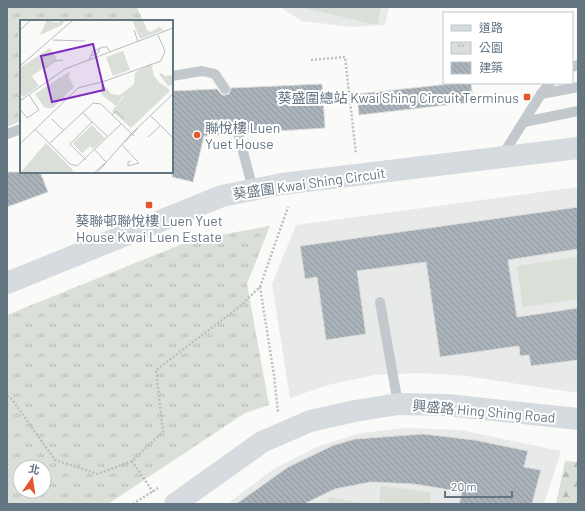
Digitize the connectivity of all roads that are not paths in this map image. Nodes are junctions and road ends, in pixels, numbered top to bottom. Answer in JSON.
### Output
{"nodes":[{"id":1,"x":173,"y":76,"type":"edge"},
{"id":2,"x":549,"y":84,"type":"edge"},
{"id":3,"x":578,"y":88,"type":"edge"},
{"id":4,"x":225,"y":89,"type":"dead end"},
{"id":5,"x":541,"y":94,"type":"junction"},
{"id":6,"x":578,"y":111,"type":"edge"},
{"id":7,"x":524,"y":122,"type":"junction"},
{"id":8,"x":20,"y":129,"type":"edge"},
{"id":9,"x":238,"y":133,"type":"dead end"},
{"id":10,"x":7,"y":134,"type":"edge"},
{"id":11,"x":578,"y":148,"type":"edge"},
{"id":12,"x":500,"y":158,"type":"junction"},
{"id":13,"x":253,"y":189,"type":"junction"},
{"id":14,"x":7,"y":283,"type":"edge"},
{"id":15,"x":380,"y":302,"type":"dead end"},
{"id":16,"x":398,"y":404,"type":"junction"},
{"id":17,"x":578,"y":419,"type":"edge"},
{"id":18,"x":176,"y":504,"type":"edge"}],
"edges":[{"from":1,"to":4,"type":"lane"},
{"from":2,"to":5,"type":"lane"},
{"from":3,"to":5,"type":"lane"},
{"from":5,"to":7,"type":"lane"},
{"from":6,"to":7,"type":"lane"},
{"from":7,"to":12,"type":"lane"},
{"from":8,"to":10,"type":"lane"},
{"from":9,"to":13,"type":"lane"},
{"from":11,"to":12,"type":"street","name":"葵盛圍 Kwai Shing Circuit"},
{"from":12,"to":13,"type":"street","name":"葵盛圍 Kwai Shing Circuit"},
{"from":13,"to":14,"type":"street","name":"葵盛圍 Kwai Shing Circuit"},
{"from":15,"to":16,"type":"lane"},
{"from":16,"to":17,"type":"street","name":"興盛路 Hing Shing Road"},
{"from":16,"to":18,"type":"street","name":"興盛路 Hing Shing Road"}]}
